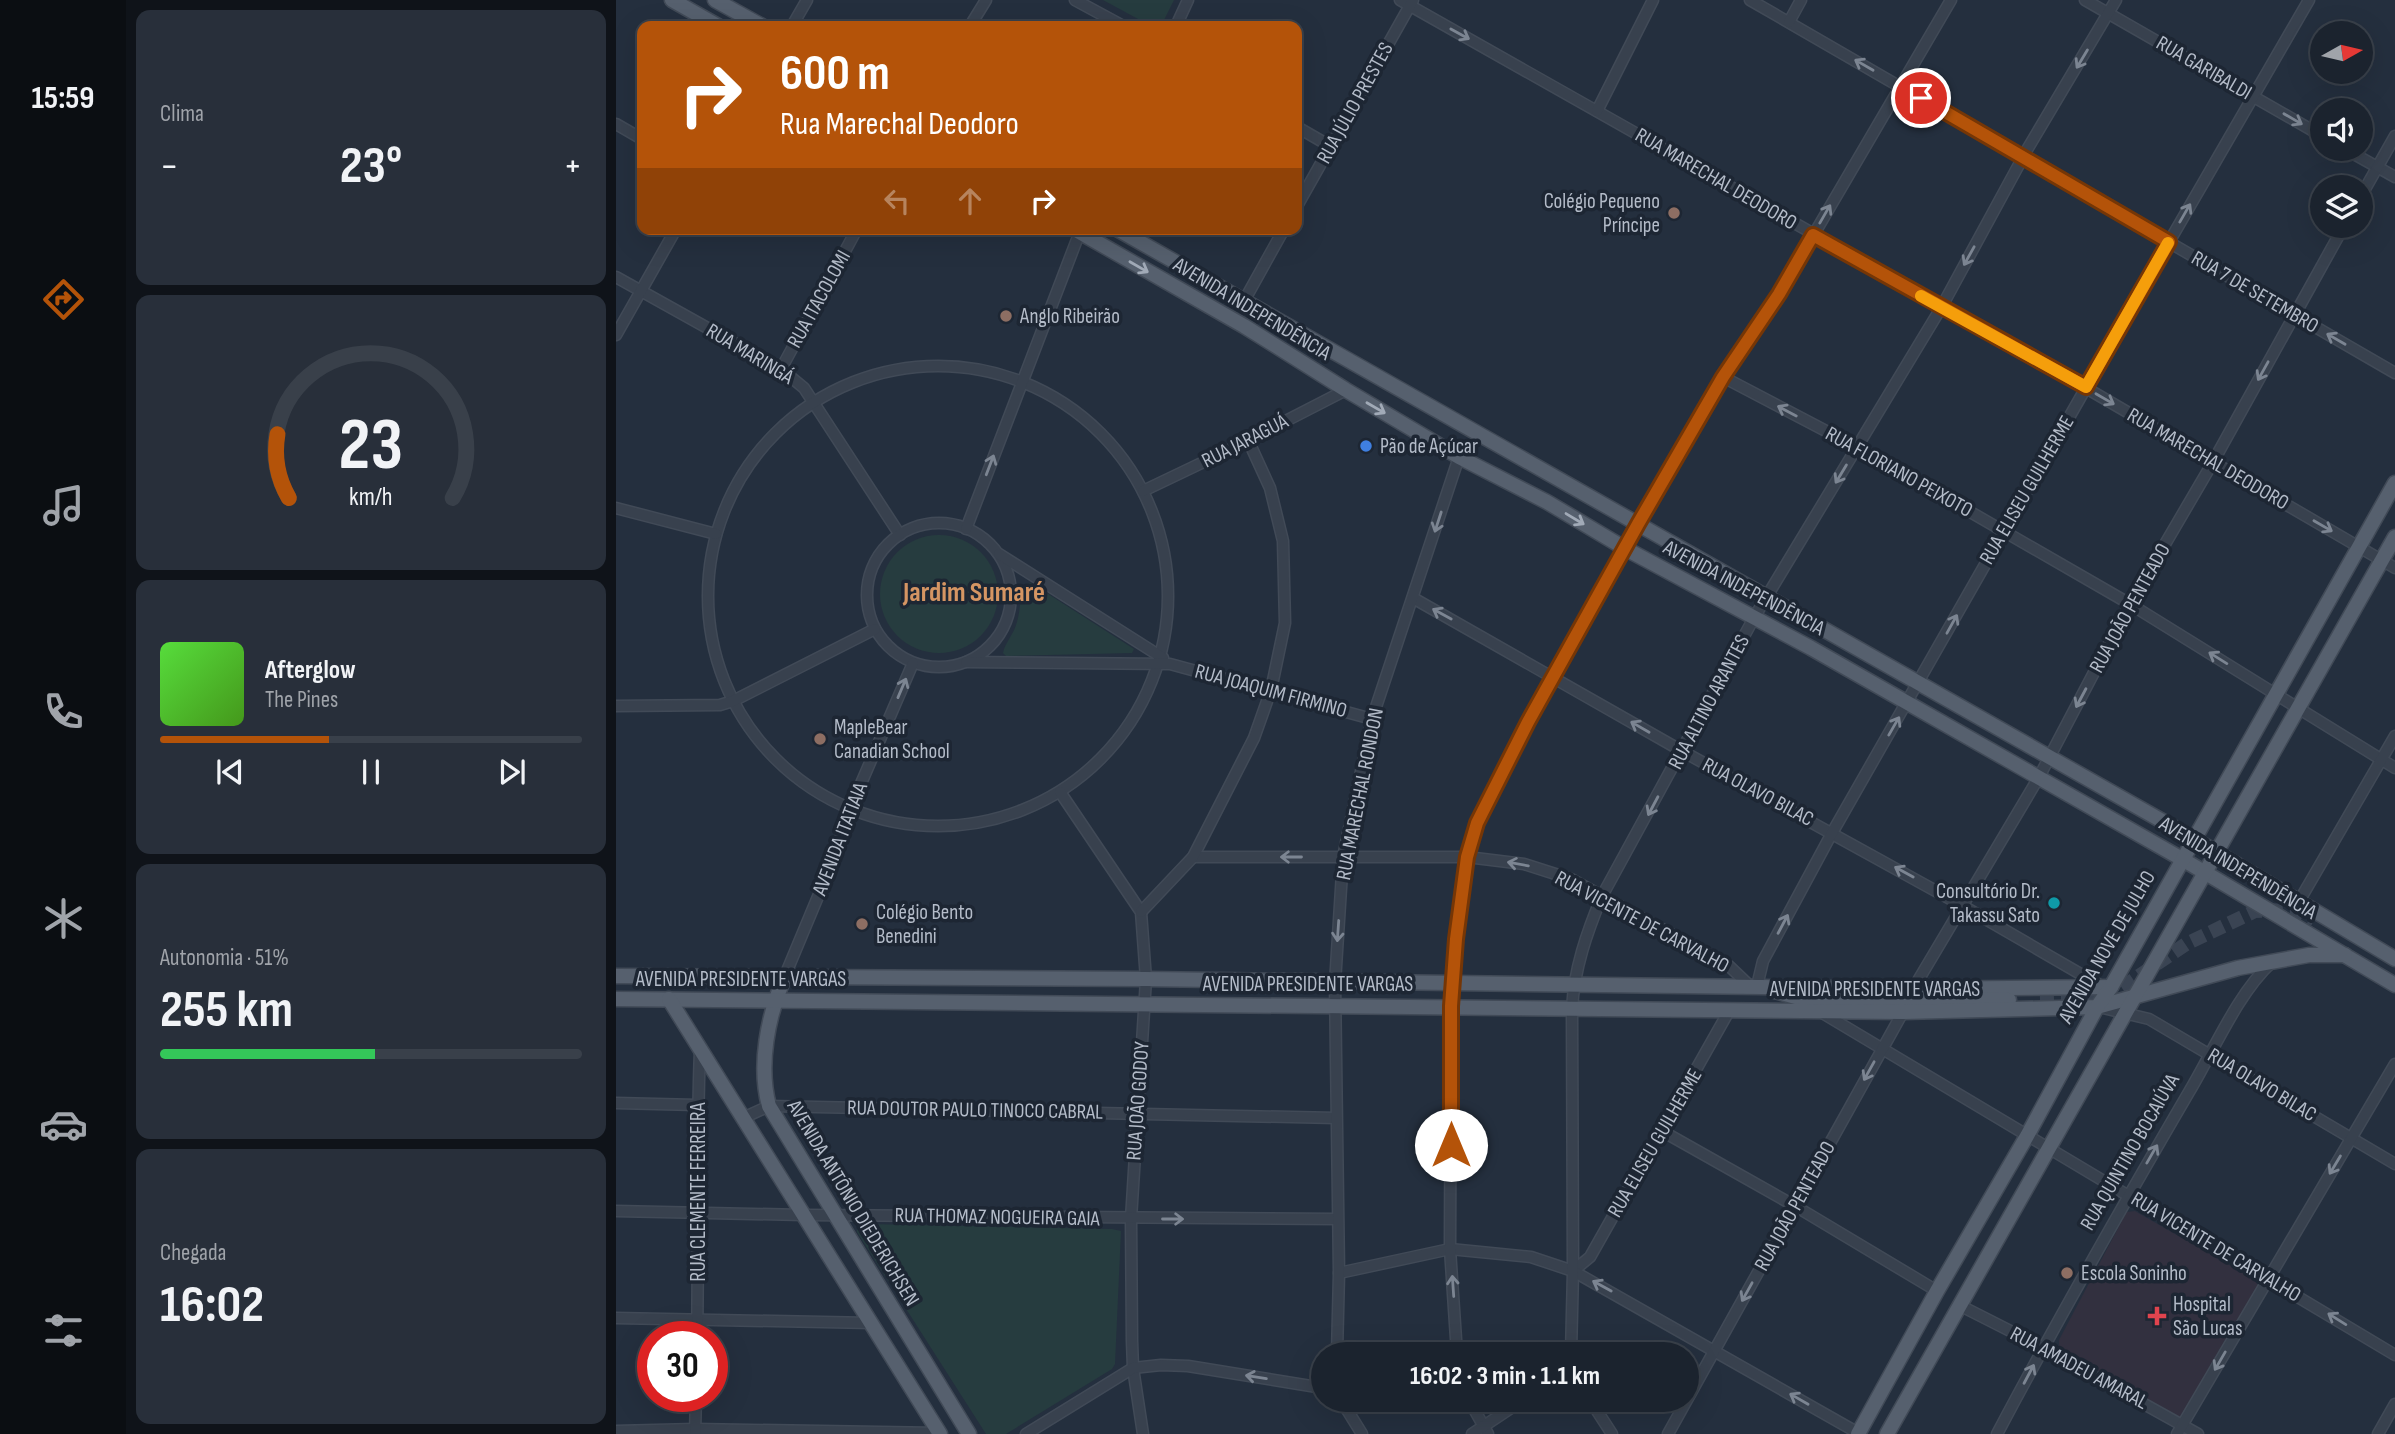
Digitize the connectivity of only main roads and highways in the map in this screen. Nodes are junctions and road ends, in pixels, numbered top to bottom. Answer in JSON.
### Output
{"nodes":[{"id":1,"x":672,"y":0,"type":"edge"},
{"id":2,"x":715,"y":0,"type":"edge"},
{"id":3,"x":709,"y":21,"type":"edge"},
{"id":4,"x":753,"y":21,"type":"edge"},
{"id":5,"x":1087,"y":235,"type":"edge"},
{"id":6,"x":1128,"y":235,"type":"edge"},
{"id":7,"x":2395,"y":482,"type":"edge"},
{"id":8,"x":2395,"y":537,"type":"edge"},
{"id":9,"x":2389,"y":564,"type":"edge"},
{"id":10,"x":2194,"y":839,"type":"junction"},
{"id":11,"x":2215,"y":852,"type":"junction"},
{"id":12,"x":2182,"y":859,"type":"junction"},
{"id":13,"x":2204,"y":872,"type":"junction"},
{"id":14,"x":2314,"y":919,"type":"tunnel mouth"},
{"id":15,"x":2391,"y":954,"type":"edge"},
{"id":16,"x":2345,"y":955,"type":"junction"},
{"id":17,"x":2395,"y":969,"type":"edge"},
{"id":18,"x":616,"y":976,"type":"edge"},
{"id":19,"x":784,"y":978,"type":"junction"},
{"id":20,"x":2395,"y":985,"type":"edge"},
{"id":21,"x":1753,"y":986,"type":"junction"},
{"id":22,"x":2107,"y":987,"type":"junction"},
{"id":23,"x":2136,"y":996,"type":"junction"},
{"id":24,"x":616,"y":999,"type":"edge"},
{"id":25,"x":669,"y":999,"type":"junction"},
{"id":26,"x":776,"y":999,"type":"junction"},
{"id":27,"x":2040,"y":1000,"type":"tunnel mouth"},
{"id":28,"x":2097,"y":1007,"type":"junction"},
{"id":29,"x":940,"y":1434,"type":"edge"},
{"id":30,"x":969,"y":1434,"type":"edge"},
{"id":31,"x":1859,"y":1434,"type":"edge"},
{"id":32,"x":1888,"y":1434,"type":"edge"}],
"edges":[{"from":1,"to":3,"type":"main road"},
{"from":2,"to":4,"type":"main road"},
{"from":5,"to":12,"type":"main road","name":"AVENIDA INDEPENDÊNCIA","one_way":true},
{"from":6,"to":10,"type":"main road","name":"AVENIDA INDEPENDÊNCIA"},
{"from":7,"to":10,"type":"main road","name":"AVENIDA NOVE DE JULHO"},
{"from":8,"to":9,"type":"main road"},
{"from":9,"to":11,"type":"main road"},
{"from":10,"to":11,"type":"main road","name":"AVENIDA INDEPENDÊNCIA"},
{"from":10,"to":12,"type":"main road","name":"AVENIDA NOVE DE JULHO"},
{"from":11,"to":13,"type":"main road"},
{"from":11,"to":15,"type":"main road","name":"AVENIDA INDEPENDÊNCIA"},
{"from":12,"to":13,"type":"main road","name":"AVENIDA INDEPENDÊNCIA"},
{"from":12,"to":22,"type":"main road","name":"AVENIDA NOVE DE JULHO"},
{"from":13,"to":16,"type":"main road","name":"AVENIDA INDEPENDÊNCIA"},
{"from":13,"to":23,"type":"main road"},
{"from":14,"to":17,"type":"main road"},
{"from":16,"to":20,"type":"main road","name":"AVENIDA INDEPENDÊNCIA"},
{"from":16,"to":23,"type":"main road"},
{"from":18,"to":19,"type":"main road","name":"AVENIDA PRESIDENTE VARGAS"},
{"from":19,"to":21,"type":"main road","name":"AVENIDA PRESIDENTE VARGAS"},
{"from":19,"to":26,"type":"main road","name":"AVENIDA ANTÔNIO DIEDERICHSEN"},
{"from":21,"to":22,"type":"main road","name":"AVENIDA PRESIDENTE VARGAS"},
{"from":21,"to":27,"type":"main road"},
{"from":22,"to":28,"type":"main road","name":"AVENIDA NOVE DE JULHO"},
{"from":23,"to":28,"type":"main road"},
{"from":23,"to":32,"type":"main road"},
{"from":24,"to":25,"type":"main road","name":"AVENIDA PRESIDENTE VARGAS"},
{"from":25,"to":26,"type":"main road","name":"AVENIDA PRESIDENTE VARGAS"},
{"from":25,"to":29,"type":"main road"},
{"from":26,"to":28,"type":"main road","name":"AVENIDA PRESIDENTE VARGAS"},
{"from":26,"to":30,"type":"main road","name":"AVENIDA ANTÔNIO DIEDERICHSEN"},
{"from":28,"to":31,"type":"main road","name":"AVENIDA NOVE DE JULHO"}]}
